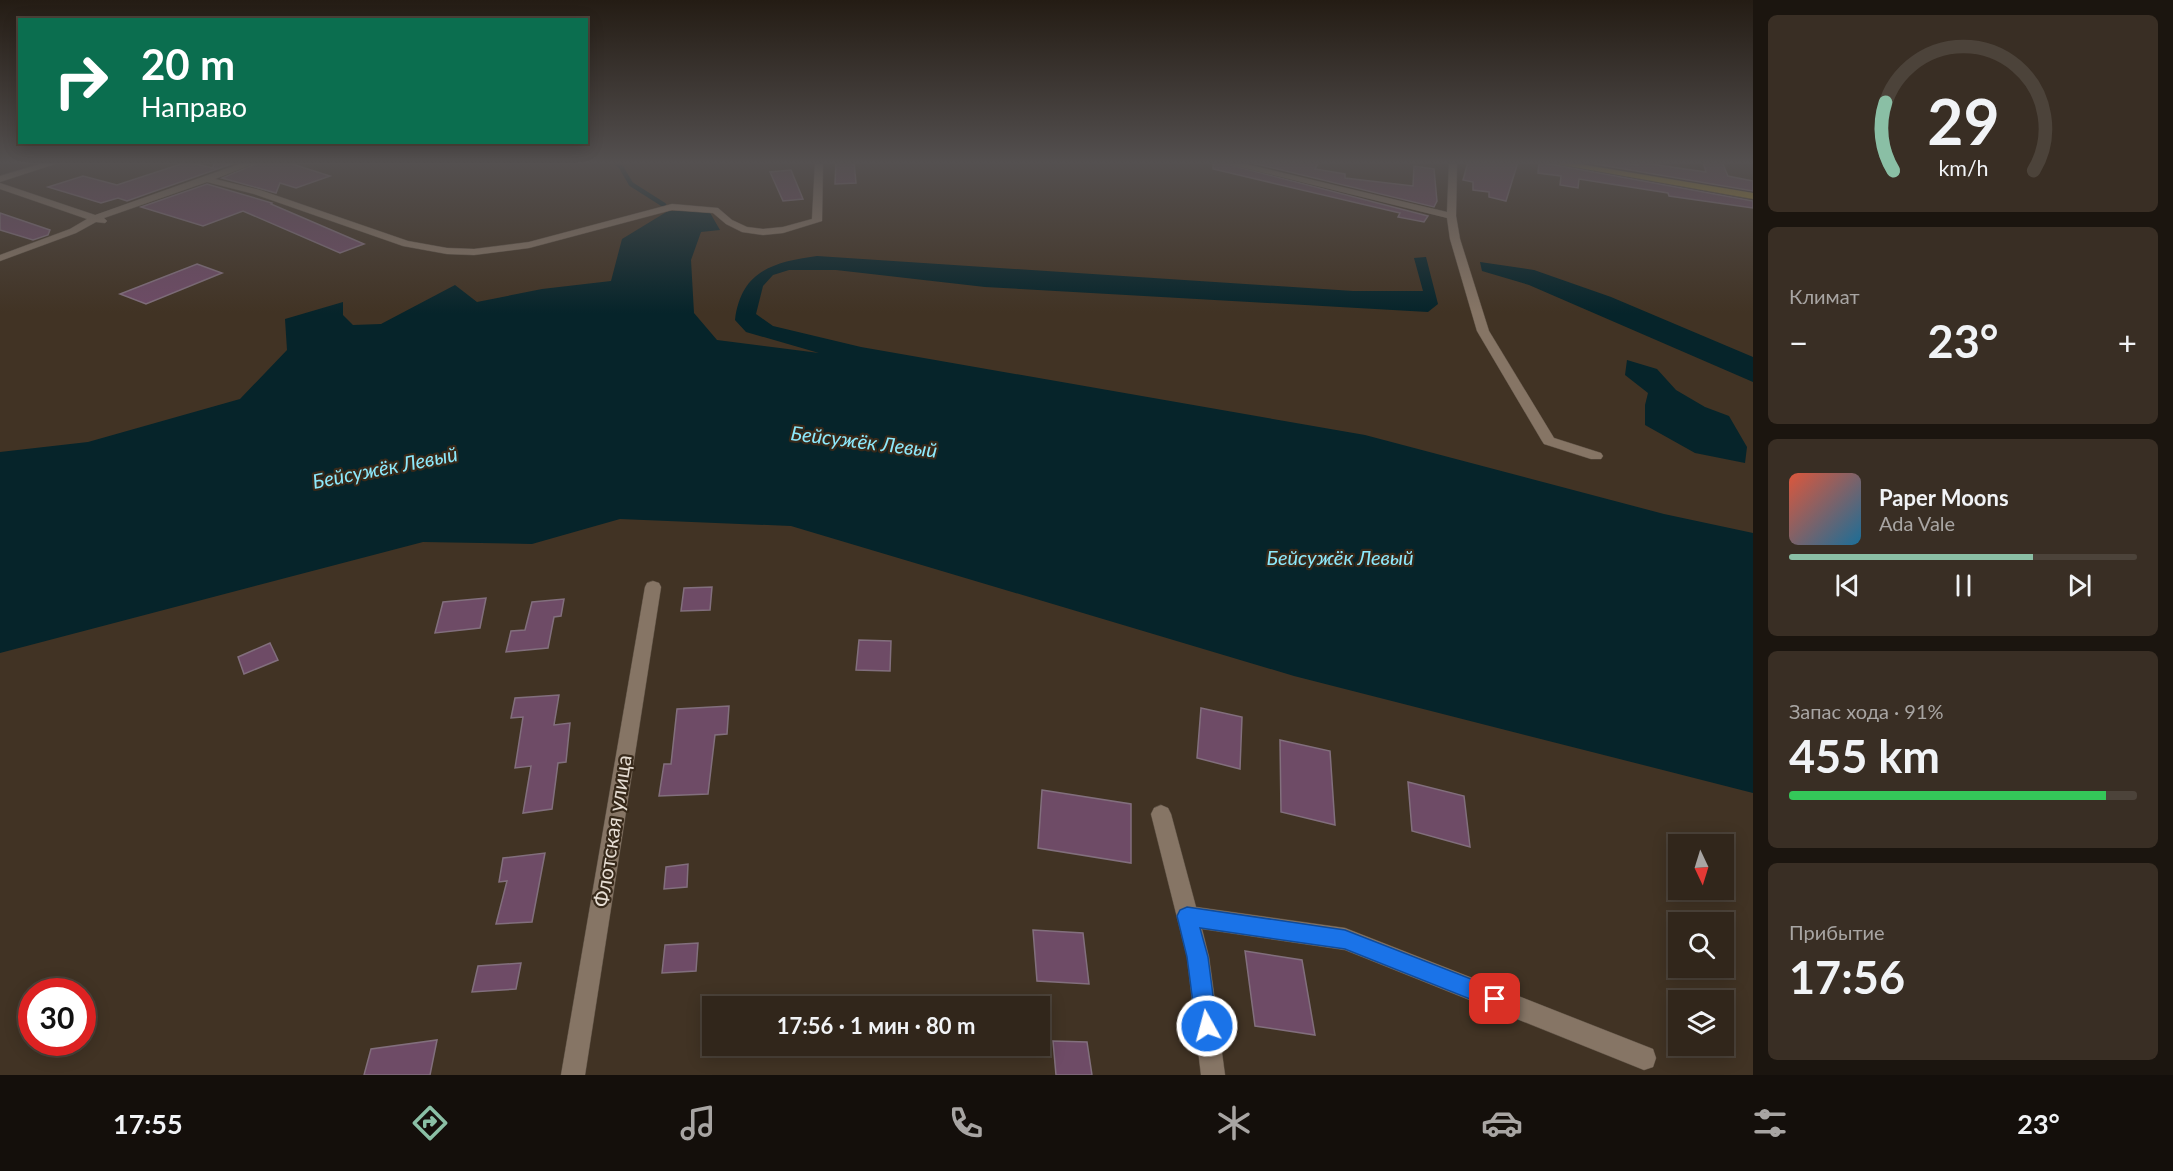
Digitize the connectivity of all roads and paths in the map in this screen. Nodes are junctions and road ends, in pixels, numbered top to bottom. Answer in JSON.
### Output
{"nodes":[{"id":1,"x":79,"y":212,"type":"edge"},
{"id":2,"x":117,"y":212,"type":"edge"},
{"id":3,"x":317,"y":212,"type":"edge"},
{"id":4,"x":653,"y":212,"type":"edge"},
{"id":5,"x":718,"y":212,"type":"edge"},
{"id":6,"x":818,"y":212,"type":"edge"},
{"id":7,"x":1435,"y":212,"type":"edge"},
{"id":8,"x":1451,"y":212,"type":"edge"},
{"id":9,"x":1451,"y":216,"type":"junction"},
{"id":10,"x":99,"y":219,"type":"junction"},
{"id":11,"x":0,"y":258,"type":"edge"},
{"id":12,"x":1596,"y":456,"type":"dead end"},
{"id":13,"x":653,"y":587,"type":"dead end"},
{"id":14,"x":1161,"y":814,"type":"dead end"},
{"id":15,"x":1187,"y":916,"type":"junction"},
{"id":16,"x":1644,"y":1058,"type":"dead end"},
{"id":17,"x":573,"y":1075,"type":"edge"},
{"id":18,"x":1213,"y":1075,"type":"edge"}],
"edges":[{"from":1,"to":10,"type":"street"},
{"from":2,"to":10,"type":"street"},
{"from":3,"to":4,"type":"street"},
{"from":5,"to":6,"type":"street"},
{"from":7,"to":9,"type":"street"},
{"from":8,"to":9,"type":"street"},
{"from":9,"to":12,"type":"street"},
{"from":10,"to":11,"type":"street"},
{"from":13,"to":17,"type":"street","name":"Флотская улица"},
{"from":14,"to":15,"type":"street"},
{"from":15,"to":16,"type":"street"},
{"from":15,"to":18,"type":"street"}]}
